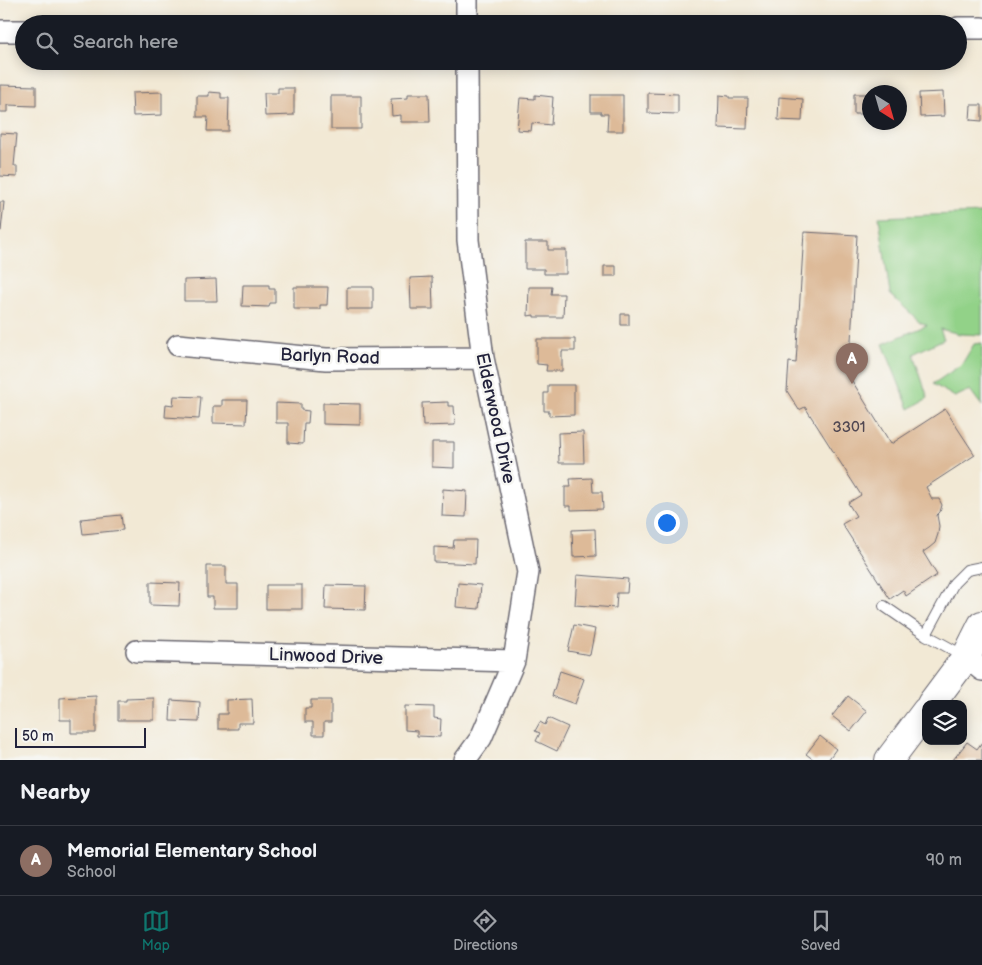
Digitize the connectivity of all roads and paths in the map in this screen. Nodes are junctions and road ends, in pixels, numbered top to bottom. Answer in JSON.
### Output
{"nodes":[{"id":1,"x":466,"y":0,"type":"edge"},
{"id":2,"x":467,"y":15,"type":"edge"},
{"id":3,"x":967,"y":28,"type":"edge"},
{"id":4,"x":982,"y":28,"type":"edge"},
{"id":5,"x":0,"y":31,"type":"edge"},
{"id":6,"x":15,"y":31,"type":"edge"},
{"id":7,"x":467,"y":70,"type":"edge"},
{"id":8,"x":178,"y":345,"type":"dead end"},
{"id":9,"x":483,"y":358,"type":"junction"},
{"id":10,"x":982,"y":567,"type":"edge"},
{"id":11,"x":884,"y":606,"type":"dead end"},
{"id":12,"x":982,"y":625,"type":"edge"},
{"id":13,"x":926,"y":635,"type":"junction"},
{"id":14,"x":137,"y":651,"type":"dead end"},
{"id":15,"x":514,"y":661,"type":"junction"},
{"id":16,"x":974,"y":663,"type":"edge"},
{"id":17,"x":935,"y":700,"type":"edge"},
{"id":18,"x":922,"y":716,"type":"edge"},
{"id":19,"x":465,"y":760,"type":"edge"},
{"id":20,"x":889,"y":760,"type":"edge"}],
"edges":[{"from":1,"to":2,"type":"street"},
{"from":3,"to":4,"type":"street"},
{"from":5,"to":6,"type":"street"},
{"from":7,"to":9,"type":"street","name":"Elderwood Drive"},
{"from":8,"to":9,"type":"street","name":"Barlyn Road"},
{"from":9,"to":15,"type":"street","name":"Elderwood Drive"},
{"from":10,"to":13,"type":"lane"},
{"from":11,"to":13,"type":"lane"},
{"from":12,"to":16,"type":"main road"},
{"from":13,"to":16,"type":"lane"},
{"from":14,"to":15,"type":"street","name":"Linwood Drive"},
{"from":15,"to":19,"type":"street","name":"Elderwood Drive"},
{"from":16,"to":17,"type":"main road"},
{"from":18,"to":20,"type":"main road"}]}
